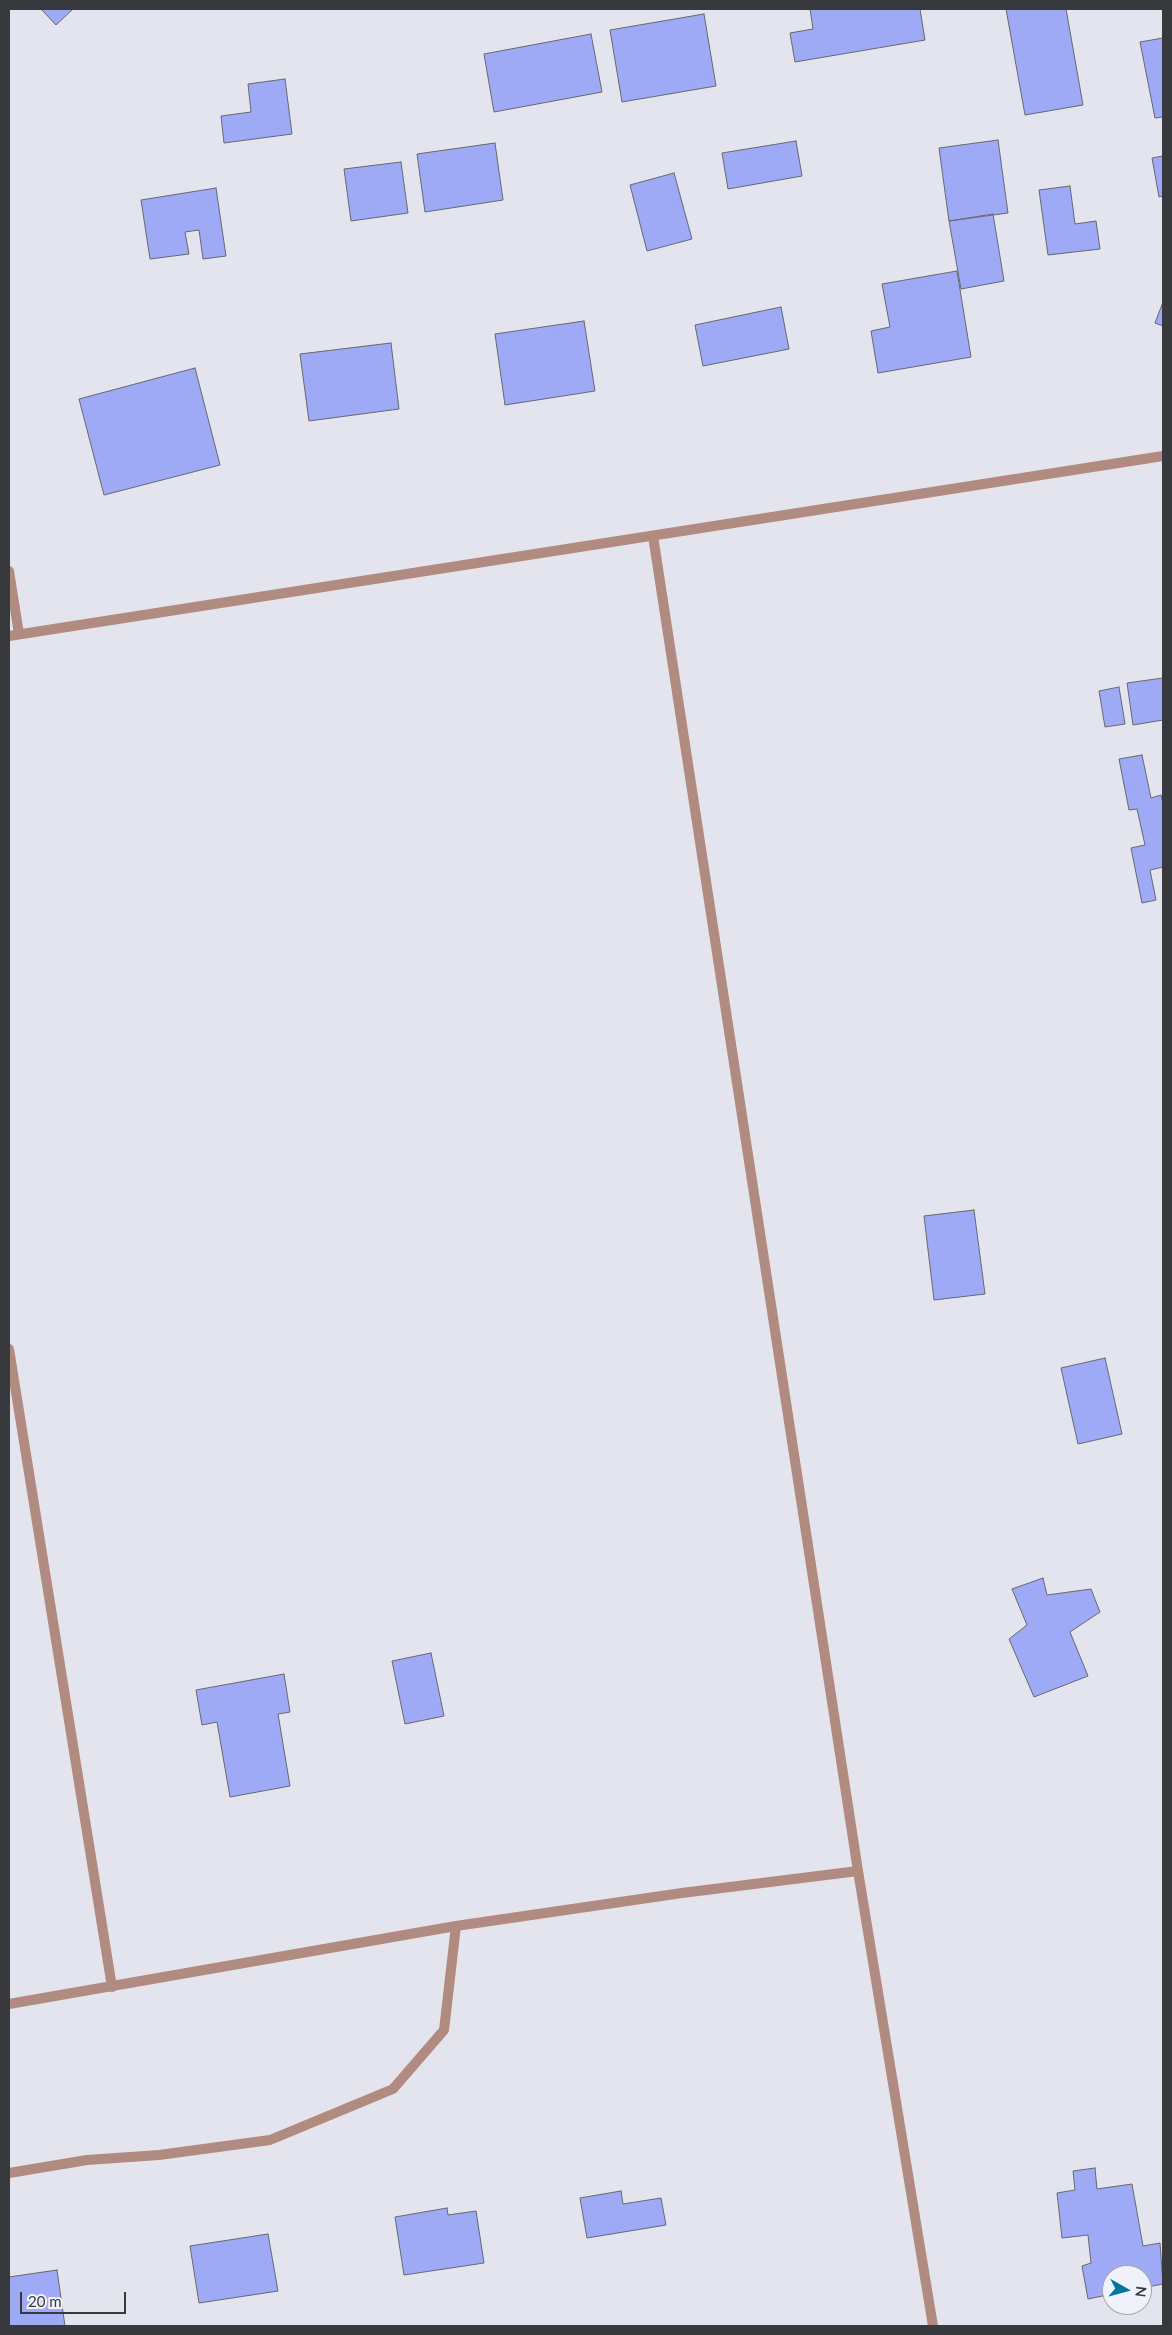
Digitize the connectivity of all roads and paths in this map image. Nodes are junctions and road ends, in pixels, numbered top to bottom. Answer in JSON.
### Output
{"nodes":[{"id":1,"x":1163,"y":456,"type":"edge"},
{"id":2,"x":653,"y":536,"type":"junction"},
{"id":3,"x":9,"y":571,"type":"edge"},
{"id":4,"x":14,"y":635,"type":"edge"},
{"id":5,"x":9,"y":1349,"type":"edge"},
{"id":6,"x":858,"y":1871,"type":"junction"},
{"id":7,"x":456,"y":1926,"type":"junction"},
{"id":8,"x":112,"y":1987,"type":"junction"},
{"id":9,"x":9,"y":2004,"type":"edge"},
{"id":10,"x":9,"y":2173,"type":"edge"},
{"id":11,"x":933,"y":2326,"type":"edge"}],
"edges":[{"from":1,"to":2,"type":"street"},
{"from":2,"to":4,"type":"street"},
{"from":2,"to":6,"type":"street"},
{"from":3,"to":4,"type":"street"},
{"from":5,"to":8,"type":"street"},
{"from":6,"to":7,"type":"street"},
{"from":6,"to":11,"type":"street"},
{"from":7,"to":8,"type":"street"},
{"from":7,"to":10,"type":"street"},
{"from":8,"to":9,"type":"street"}]}
